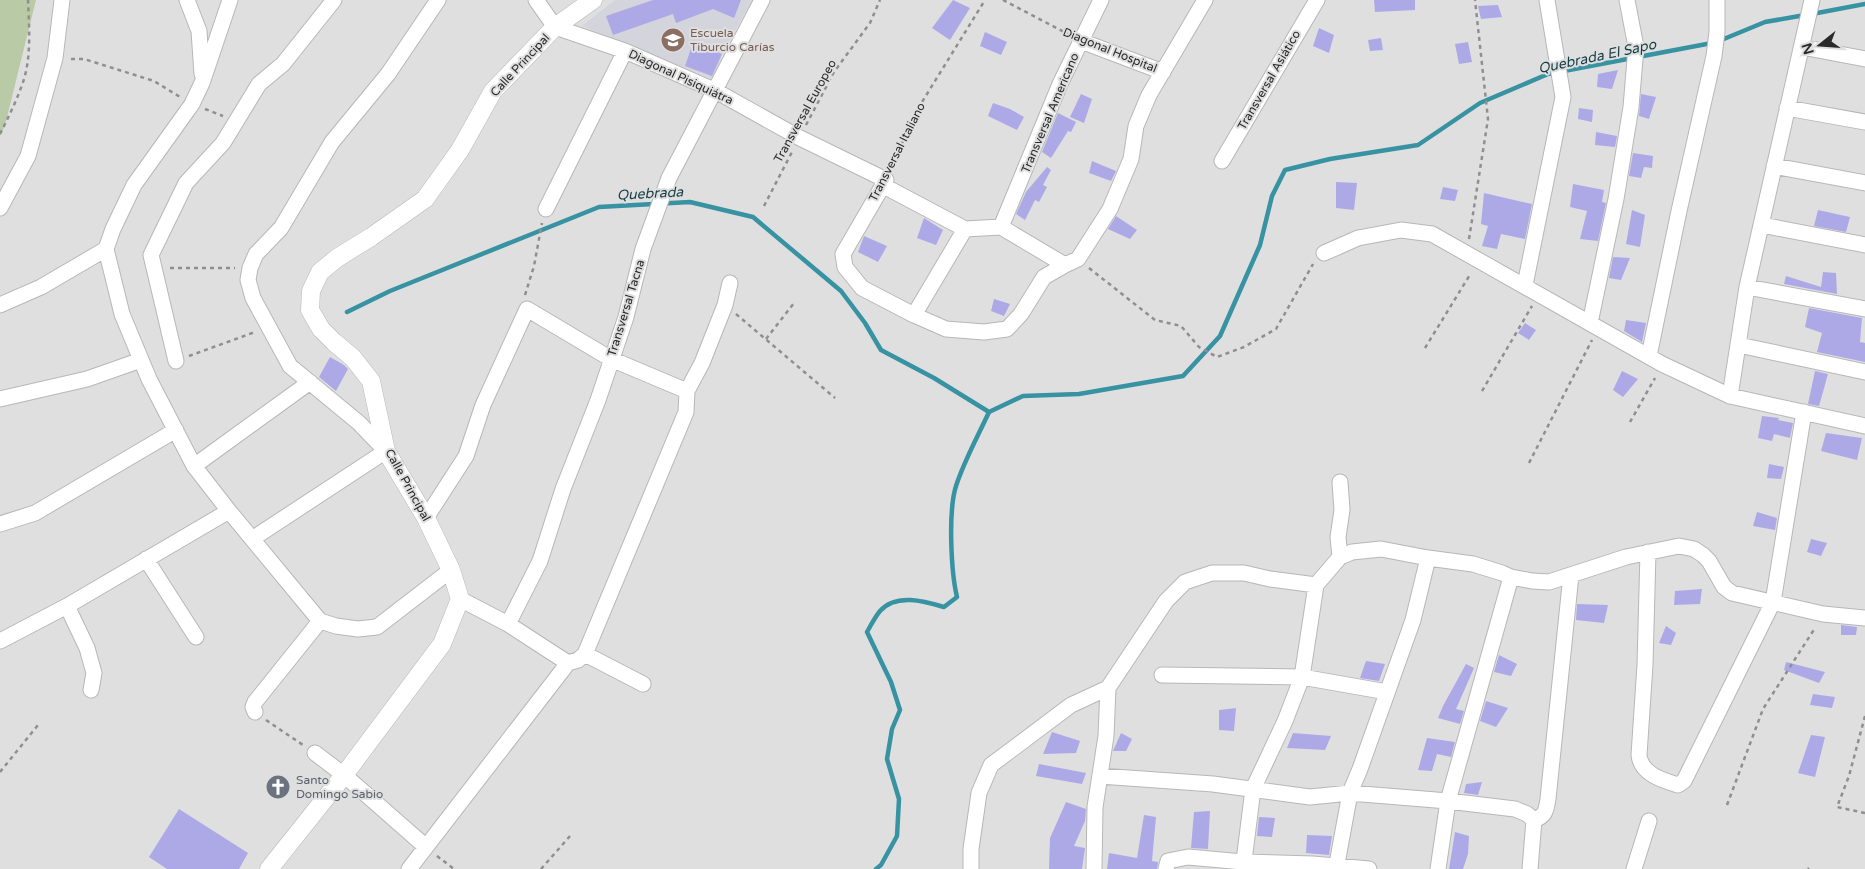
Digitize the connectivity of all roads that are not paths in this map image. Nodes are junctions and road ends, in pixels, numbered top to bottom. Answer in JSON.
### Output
{"nodes":[{"id":1,"x":62,"y":0,"type":"edge"},
{"id":2,"x":187,"y":0,"type":"edge"},
{"id":3,"x":230,"y":0,"type":"edge"},
{"id":4,"x":334,"y":0,"type":"edge"},
{"id":5,"x":438,"y":0,"type":"edge"},
{"id":6,"x":536,"y":0,"type":"edge"},
{"id":7,"x":592,"y":0,"type":"edge"},
{"id":8,"x":762,"y":0,"type":"edge"},
{"id":9,"x":1102,"y":0,"type":"edge"},
{"id":10,"x":1205,"y":0,"type":"edge"},
{"id":11,"x":1316,"y":0,"type":"edge"},
{"id":12,"x":1547,"y":0,"type":"edge"},
{"id":13,"x":1627,"y":0,"type":"edge"},
{"id":14,"x":1717,"y":0,"type":"edge"},
{"id":15,"x":1812,"y":2,"type":"edge"},
{"id":16,"x":555,"y":27,"type":"junction"},
{"id":17,"x":1081,"y":41,"type":"junction"},
{"id":18,"x":1802,"y":47,"type":"junction"},
{"id":19,"x":625,"y":51,"type":"junction"},
{"id":20,"x":1865,"y":59,"type":"edge"},
{"id":21,"x":1163,"y":72,"type":"junction"},
{"id":22,"x":202,"y":83,"type":"junction"},
{"id":23,"x":714,"y":90,"type":"junction"},
{"id":24,"x":1787,"y":108,"type":"junction"},
{"id":25,"x":1865,"y":122,"type":"edge"},
{"id":26,"x":1222,"y":161,"type":"dead end"},
{"id":27,"x":1774,"y":166,"type":"junction"},
{"id":28,"x":884,"y":182,"type":"junction"},
{"id":29,"x":1865,"y":183,"type":"edge"},
{"id":30,"x":0,"y":208,"type":"edge"},
{"id":31,"x":546,"y":209,"type":"road end"},
{"id":32,"x":1762,"y":225,"type":"junction"},
{"id":33,"x":1002,"y":227,"type":"junction"},
{"id":34,"x":965,"y":229,"type":"junction"},
{"id":35,"x":1865,"y":245,"type":"edge"},
{"id":36,"x":106,"y":249,"type":"junction"},
{"id":37,"x":1324,"y":253,"type":"road end"},
{"id":38,"x":1072,"y":262,"type":"junction"},
{"id":39,"x":730,"y":284,"type":"dead end"},
{"id":40,"x":1525,"y":285,"type":"junction"},
{"id":41,"x":1748,"y":288,"type":"junction"},
{"id":42,"x":0,"y":305,"type":"edge"},
{"id":43,"x":1865,"y":309,"type":"edge"},
{"id":44,"x":914,"y":315,"type":"junction"},
{"id":45,"x":1594,"y":325,"type":"junction"},
{"id":46,"x":1739,"y":345,"type":"junction"},
{"id":47,"x":1649,"y":356,"type":"junction"},
{"id":48,"x":611,"y":359,"type":"junction"},
{"id":49,"x":141,"y":360,"type":"junction"},
{"id":50,"x":176,"y":361,"type":"road end"},
{"id":51,"x":1865,"y":372,"type":"edge"},
{"id":52,"x":310,"y":382,"type":"junction"},
{"id":53,"x":687,"y":391,"type":"junction"},
{"id":54,"x":1730,"y":396,"type":"junction"},
{"id":55,"x":0,"y":399,"type":"edge"},
{"id":56,"x":1804,"y":412,"type":"junction"},
{"id":57,"x":1865,"y":426,"type":"edge"},
{"id":58,"x":176,"y":430,"type":"junction"},
{"id":59,"x":386,"y":451,"type":"junction"},
{"id":60,"x":194,"y":466,"type":"junction"},
{"id":61,"x":1340,"y":482,"type":"dead end"},
{"id":62,"x":228,"y":511,"type":"junction"},
{"id":63,"x":426,"y":518,"type":"junction"},
{"id":64,"x":0,"y":524,"type":"edge"},
{"id":65,"x":252,"y":539,"type":"junction"},
{"id":66,"x":1648,"y":552,"type":"junction"},
{"id":67,"x":1340,"y":557,"type":"junction"},
{"id":68,"x":1428,"y":558,"type":"junction"},
{"id":69,"x":146,"y":559,"type":"junction"},
{"id":70,"x":452,"y":570,"type":"junction"},
{"id":71,"x":1571,"y":575,"type":"junction"},
{"id":72,"x":1511,"y":577,"type":"junction"},
{"id":73,"x":1316,"y":585,"type":"junction"},
{"id":74,"x":460,"y":599,"type":"junction"},
{"id":75,"x":1773,"y":602,"type":"junction"},
{"id":76,"x":67,"y":606,"type":"junction"},
{"id":77,"x":1865,"y":618,"type":"edge"},
{"id":78,"x":320,"y":621,"type":"junction"},
{"id":79,"x":508,"y":624,"type":"junction"},
{"id":80,"x":196,"y":637,"type":"dead end"},
{"id":81,"x":0,"y":641,"type":"edge"},
{"id":82,"x":586,"y":654,"type":"junction"},
{"id":83,"x":568,"y":663,"type":"junction"},
{"id":84,"x":1162,"y":675,"type":"dead end"},
{"id":85,"x":1302,"y":677,"type":"junction"},
{"id":86,"x":643,"y":684,"type":"dead end"},
{"id":87,"x":1108,"y":688,"type":"junction"},
{"id":88,"x":91,"y":690,"type":"dead end"},
{"id":89,"x":1387,"y":692,"type":"junction"},
{"id":90,"x":255,"y":712,"type":"road end"},
{"id":91,"x":315,"y":754,"type":"road end"},
{"id":92,"x":344,"y":775,"type":"junction"},
{"id":93,"x":1100,"y":776,"type":"junction"},
{"id":94,"x":1253,"y":789,"type":"junction"},
{"id":95,"x":1350,"y":793,"type":"junction"},
{"id":96,"x":1448,"y":801,"type":"junction"},
{"id":97,"x":1534,"y":820,"type":"junction"},
{"id":98,"x":1649,"y":821,"type":"dead end"},
{"id":99,"x":426,"y":847,"type":"junction"},
{"id":100,"x":1243,"y":865,"type":"edge"},
{"id":101,"x":1336,"y":868,"type":"edge"},
{"id":102,"x":269,"y":869,"type":"edge"},
{"id":103,"x":409,"y":869,"type":"edge"},
{"id":104,"x":971,"y":869,"type":"edge"},
{"id":105,"x":1094,"y":869,"type":"edge"},
{"id":106,"x":1166,"y":869,"type":"edge"},
{"id":107,"x":1369,"y":869,"type":"edge"},
{"id":108,"x":1438,"y":869,"type":"edge"},
{"id":109,"x":1530,"y":869,"type":"edge"},
{"id":110,"x":1634,"y":869,"type":"edge"}],
"edges":[{"from":1,"to":30,"type":"street"},
{"from":2,"to":22,"type":"street"},
{"from":3,"to":22,"type":"street"},
{"from":4,"to":50,"type":"street"},
{"from":5,"to":52,"type":"street"},
{"from":6,"to":16,"type":"street"},
{"from":7,"to":16,"type":"street","name":"Calle Principal"},
{"from":8,"to":23,"type":"street","name":"Transversal Tacna"},
{"from":9,"to":17,"type":"street","name":"Transversal Americano"},
{"from":10,"to":21,"type":"street"},
{"from":11,"to":26,"type":"street","name":"Transversal Asiático"},
{"from":12,"to":40,"type":"street"},
{"from":13,"to":45,"type":"street"},
{"from":14,"to":47,"type":"street"},
{"from":15,"to":18,"type":"street"},
{"from":16,"to":19,"type":"street","name":"Diagonal Pisiquiátra"},
{"from":16,"to":59,"type":"street","name":"Calle Principal"},
{"from":17,"to":21,"type":"street","name":"Diagonal Hospital"},
{"from":17,"to":33,"type":"street","name":"Transversal Americano"},
{"from":18,"to":20,"type":"street"},
{"from":18,"to":24,"type":"street"},
{"from":19,"to":23,"type":"street","name":"Diagonal Pisiquiátra"},
{"from":19,"to":31,"type":"street"},
{"from":21,"to":38,"type":"street"},
{"from":22,"to":36,"type":"street"},
{"from":23,"to":28,"type":"street","name":"Diagonal Pisiquiátra"},
{"from":23,"to":48,"type":"street","name":"Transversal Tacna"},
{"from":24,"to":25,"type":"street"},
{"from":24,"to":27,"type":"street"},
{"from":27,"to":29,"type":"street"},
{"from":27,"to":32,"type":"street"},
{"from":28,"to":34,"type":"street","name":"Diagonal Pisiquiátra"},
{"from":28,"to":44,"type":"street","name":"Transversal Italiano"},
{"from":32,"to":35,"type":"street"},
{"from":32,"to":41,"type":"street"},
{"from":33,"to":34,"type":"street"},
{"from":33,"to":38,"type":"street"},
{"from":34,"to":44,"type":"street"},
{"from":36,"to":42,"type":"street"},
{"from":36,"to":49,"type":"street"},
{"from":37,"to":40,"type":"street"},
{"from":38,"to":44,"type":"street"},
{"from":39,"to":53,"type":"street"},
{"from":40,"to":45,"type":"street"},
{"from":41,"to":43,"type":"street"},
{"from":41,"to":46,"type":"street"},
{"from":45,"to":47,"type":"street"},
{"from":46,"to":51,"type":"street"},
{"from":46,"to":54,"type":"street"},
{"from":47,"to":54,"type":"street"},
{"from":48,"to":53,"type":"street"},
{"from":48,"to":63,"type":"street"},
{"from":48,"to":79,"type":"street","name":"Transversal Tacna"},
{"from":49,"to":55,"type":"street"},
{"from":49,"to":58,"type":"street"},
{"from":52,"to":59,"type":"street"},
{"from":52,"to":60,"type":"street"},
{"from":53,"to":82,"type":"street"},
{"from":54,"to":56,"type":"street"},
{"from":56,"to":57,"type":"street"},
{"from":56,"to":75,"type":"street"},
{"from":58,"to":60,"type":"street"},
{"from":58,"to":64,"type":"street"},
{"from":59,"to":63,"type":"street","name":"Calle Principal"},
{"from":59,"to":65,"type":"street"},
{"from":60,"to":62,"type":"street"},
{"from":61,"to":67,"type":"street"},
{"from":62,"to":65,"type":"street"},
{"from":62,"to":69,"type":"street"},
{"from":63,"to":70,"type":"street","name":"Calle Principal"},
{"from":65,"to":78,"type":"street"},
{"from":66,"to":71,"type":"street"},
{"from":66,"to":75,"type":"street"},
{"from":66,"to":75,"type":"street"},
{"from":67,"to":68,"type":"street"},
{"from":67,"to":73,"type":"street"},
{"from":68,"to":72,"type":"street"},
{"from":68,"to":89,"type":"street"},
{"from":69,"to":76,"type":"street"},
{"from":69,"to":80,"type":"street"},
{"from":70,"to":74,"type":"street","name":"Calle Principal"},
{"from":70,"to":78,"type":"street"},
{"from":71,"to":72,"type":"street"},
{"from":71,"to":97,"type":"street"},
{"from":72,"to":96,"type":"street"},
{"from":73,"to":85,"type":"street"},
{"from":73,"to":87,"type":"street"},
{"from":74,"to":79,"type":"street"},
{"from":74,"to":92,"type":"street"},
{"from":75,"to":77,"type":"street"},
{"from":76,"to":81,"type":"street"},
{"from":76,"to":88,"type":"street"},
{"from":78,"to":90,"type":"street"},
{"from":79,"to":83,"type":"street"},
{"from":82,"to":83,"type":"street"},
{"from":82,"to":86,"type":"street"},
{"from":83,"to":99,"type":"street"},
{"from":84,"to":85,"type":"street"},
{"from":85,"to":89,"type":"street"},
{"from":85,"to":94,"type":"street"},
{"from":87,"to":93,"type":"street"},
{"from":87,"to":104,"type":"street"},
{"from":89,"to":95,"type":"street"},
{"from":91,"to":92,"type":"street"},
{"from":92,"to":99,"type":"street"},
{"from":92,"to":102,"type":"street"},
{"from":93,"to":94,"type":"street"},
{"from":93,"to":105,"type":"street"},
{"from":94,"to":95,"type":"street"},
{"from":94,"to":100,"type":"street"},
{"from":95,"to":96,"type":"street"},
{"from":95,"to":101,"type":"street"},
{"from":96,"to":97,"type":"street"},
{"from":96,"to":108,"type":"street"},
{"from":97,"to":109,"type":"street"},
{"from":98,"to":110,"type":"street"},
{"from":99,"to":103,"type":"street"},
{"from":100,"to":101,"type":"street"},
{"from":100,"to":106,"type":"street"},
{"from":101,"to":107,"type":"street"}]}
